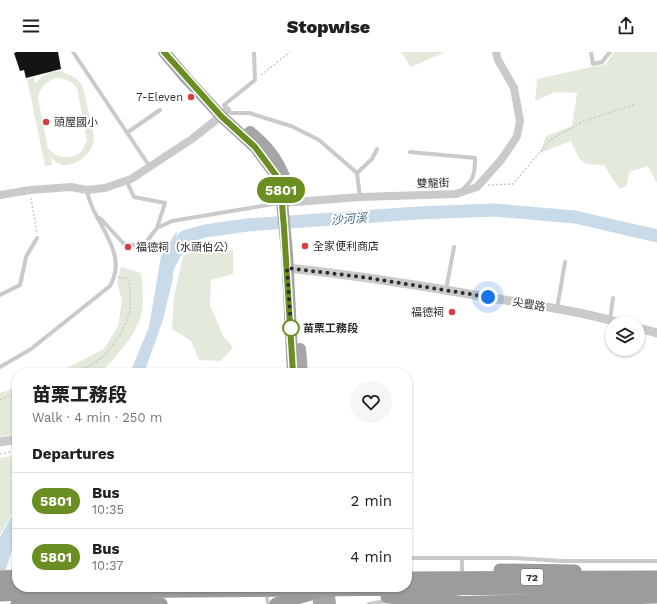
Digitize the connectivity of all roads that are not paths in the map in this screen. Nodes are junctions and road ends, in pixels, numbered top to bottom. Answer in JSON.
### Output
{"nodes":[{"id":1,"x":73,"y":52,"type":"edge"},
{"id":2,"x":164,"y":52,"type":"edge"},
{"id":3,"x":173,"y":52,"type":"edge"},
{"id":4,"x":254,"y":52,"type":"edge"},
{"id":5,"x":496,"y":52,"type":"edge"},
{"id":6,"x":591,"y":52,"type":"edge"},
{"id":7,"x":610,"y":52,"type":"edge"},
{"id":8,"x":160,"y":110,"type":"dead end"},
{"id":9,"x":224,"y":113,"type":"junction"},
{"id":10,"x":128,"y":132,"type":"junction"},
{"id":11,"x":376,"y":149,"type":"dead end"},
{"id":12,"x":410,"y":152,"type":"dead end"},
{"id":13,"x":150,"y":167,"type":"junction"},
{"id":14,"x":357,"y":173,"type":"junction"},
{"id":15,"x":126,"y":180,"type":"junction"},
{"id":16,"x":87,"y":190,"type":"junction"},
{"id":17,"x":460,"y":191,"type":"junction"},
{"id":18,"x":0,"y":195,"type":"edge"},
{"id":19,"x":360,"y":197,"type":"junction"},
{"id":20,"x":286,"y":203,"type":"junction"},
{"id":21,"x":95,"y":212,"type":"junction"},
{"id":22,"x":156,"y":228,"type":"junction"},
{"id":23,"x":38,"y":238,"type":"road end"},
{"id":24,"x":454,"y":247,"type":"dead end"},
{"id":25,"x":565,"y":262,"type":"dead end"},
{"id":26,"x":290,"y":268,"type":"junction"},
{"id":27,"x":446,"y":290,"type":"junction"},
{"id":28,"x":0,"y":295,"type":"edge"},
{"id":29,"x":613,"y":298,"type":"dead end"},
{"id":30,"x":557,"y":309,"type":"junction"},
{"id":31,"x":611,"y":316,"type":"edge"},
{"id":32,"x":605,"y":319,"type":"edge"},
{"id":33,"x":645,"y":330,"type":"edge"},
{"id":34,"x":657,"y":333,"type":"edge"},
{"id":35,"x":0,"y":367,"type":"edge"},
{"id":36,"x":294,"y":368,"type":"edge"},
{"id":37,"x":301,"y":368,"type":"edge"},
{"id":38,"x":12,"y":440,"type":"edge"},
{"id":39,"x":0,"y":442,"type":"edge"},
{"id":40,"x":412,"y":558,"type":"edge"},
{"id":41,"x":462,"y":558,"type":"junction"},
{"id":42,"x":657,"y":561,"type":"edge"},
{"id":43,"x":412,"y":569,"type":"edge"},
{"id":44,"x":657,"y":572,"type":"edge"},
{"id":45,"x":12,"y":576,"type":"edge"},
{"id":46,"x":0,"y":577,"type":"edge"},
{"id":47,"x":657,"y":577,"type":"edge"},
{"id":48,"x":412,"y":578,"type":"edge"},
{"id":49,"x":12,"y":585,"type":"edge"},
{"id":50,"x":0,"y":586,"type":"edge"},
{"id":51,"x":657,"y":587,"type":"edge"},
{"id":52,"x":412,"y":589,"type":"edge"},
{"id":53,"x":71,"y":592,"type":"edge"},
{"id":54,"x":266,"y":592,"type":"edge"},
{"id":55,"x":0,"y":595,"type":"edge"},
{"id":56,"x":324,"y":596,"type":"edge"},
{"id":57,"x":657,"y":597,"type":"edge"},
{"id":58,"x":369,"y":600,"type":"edge"},
{"id":59,"x":458,"y":602,"type":"junction"},
{"id":60,"x":17,"y":604,"type":"edge"},
{"id":61,"x":161,"y":604,"type":"edge"},
{"id":62,"x":268,"y":604,"type":"edge"},
{"id":63,"x":277,"y":604,"type":"edge"},
{"id":64,"x":426,"y":604,"type":"edge"}],
"edges":[{"from":1,"to":10,"type":"lane"},
{"from":2,"to":9,"type":"main road"},
{"from":3,"to":9,"type":"main road"},
{"from":4,"to":9,"type":"lane"},
{"from":5,"to":17,"type":"street","name":"雙龍街"},
{"from":6,"to":7,"type":"lane"},
{"from":8,"to":10,"type":"lane"},
{"from":9,"to":13,"type":"street"},
{"from":9,"to":14,"type":"lane"},
{"from":9,"to":20,"type":"main road"},
{"from":10,"to":13,"type":"lane"},
{"from":11,"to":14,"type":"lane"},
{"from":12,"to":17,"type":"lane"},
{"from":13,"to":15,"type":"street"},
{"from":14,"to":19,"type":"lane"},
{"from":15,"to":16,"type":"street"},
{"from":15,"to":22,"type":"lane"},
{"from":16,"to":18,"type":"street"},
{"from":16,"to":21,"type":"lane"},
{"from":17,"to":19,"type":"street","name":"雙龍街"},
{"from":19,"to":20,"type":"street","name":"雙龍街"},
{"from":20,"to":22,"type":"lane"},
{"from":20,"to":26,"type":"main road"},
{"from":21,"to":22,"type":"lane"},
{"from":21,"to":35,"type":"lane"},
{"from":23,"to":28,"type":"lane"},
{"from":24,"to":27,"type":"lane"},
{"from":25,"to":30,"type":"lane"},
{"from":26,"to":27,"type":"street","name":"尖豐路"},
{"from":26,"to":36,"type":"main road"},
{"from":26,"to":37,"type":"main road"},
{"from":27,"to":30,"type":"street","name":"尖豐路"},
{"from":29,"to":31,"type":"lane"},
{"from":30,"to":32,"type":"street","name":"尖豐路"},
{"from":33,"to":34,"type":"street"},
{"from":38,"to":39,"type":"street"},
{"from":40,"to":41,"type":"lane"},
{"from":41,"to":42,"type":"lane"},
{"from":41,"to":58,"type":"lane"},
{"from":43,"to":44,"type":"highway"},
{"from":45,"to":46,"type":"highway"},
{"from":47,"to":48,"type":"highway","number":"72","bridge":true},
{"from":49,"to":50,"type":"highway"},
{"from":51,"to":52,"type":"highway","number":"72","bridge":true},
{"from":53,"to":55,"type":"highway","number":"72","bridge":true},
{"from":54,"to":62,"type":"lane"},
{"from":56,"to":58,"type":"highway"},
{"from":56,"to":63,"type":"highway"},
{"from":57,"to":59,"type":"highway"},
{"from":58,"to":59,"type":"highway","bridge":true},
{"from":59,"to":64,"type":"highway","bridge":true},
{"from":60,"to":61,"type":"highway"}]}
